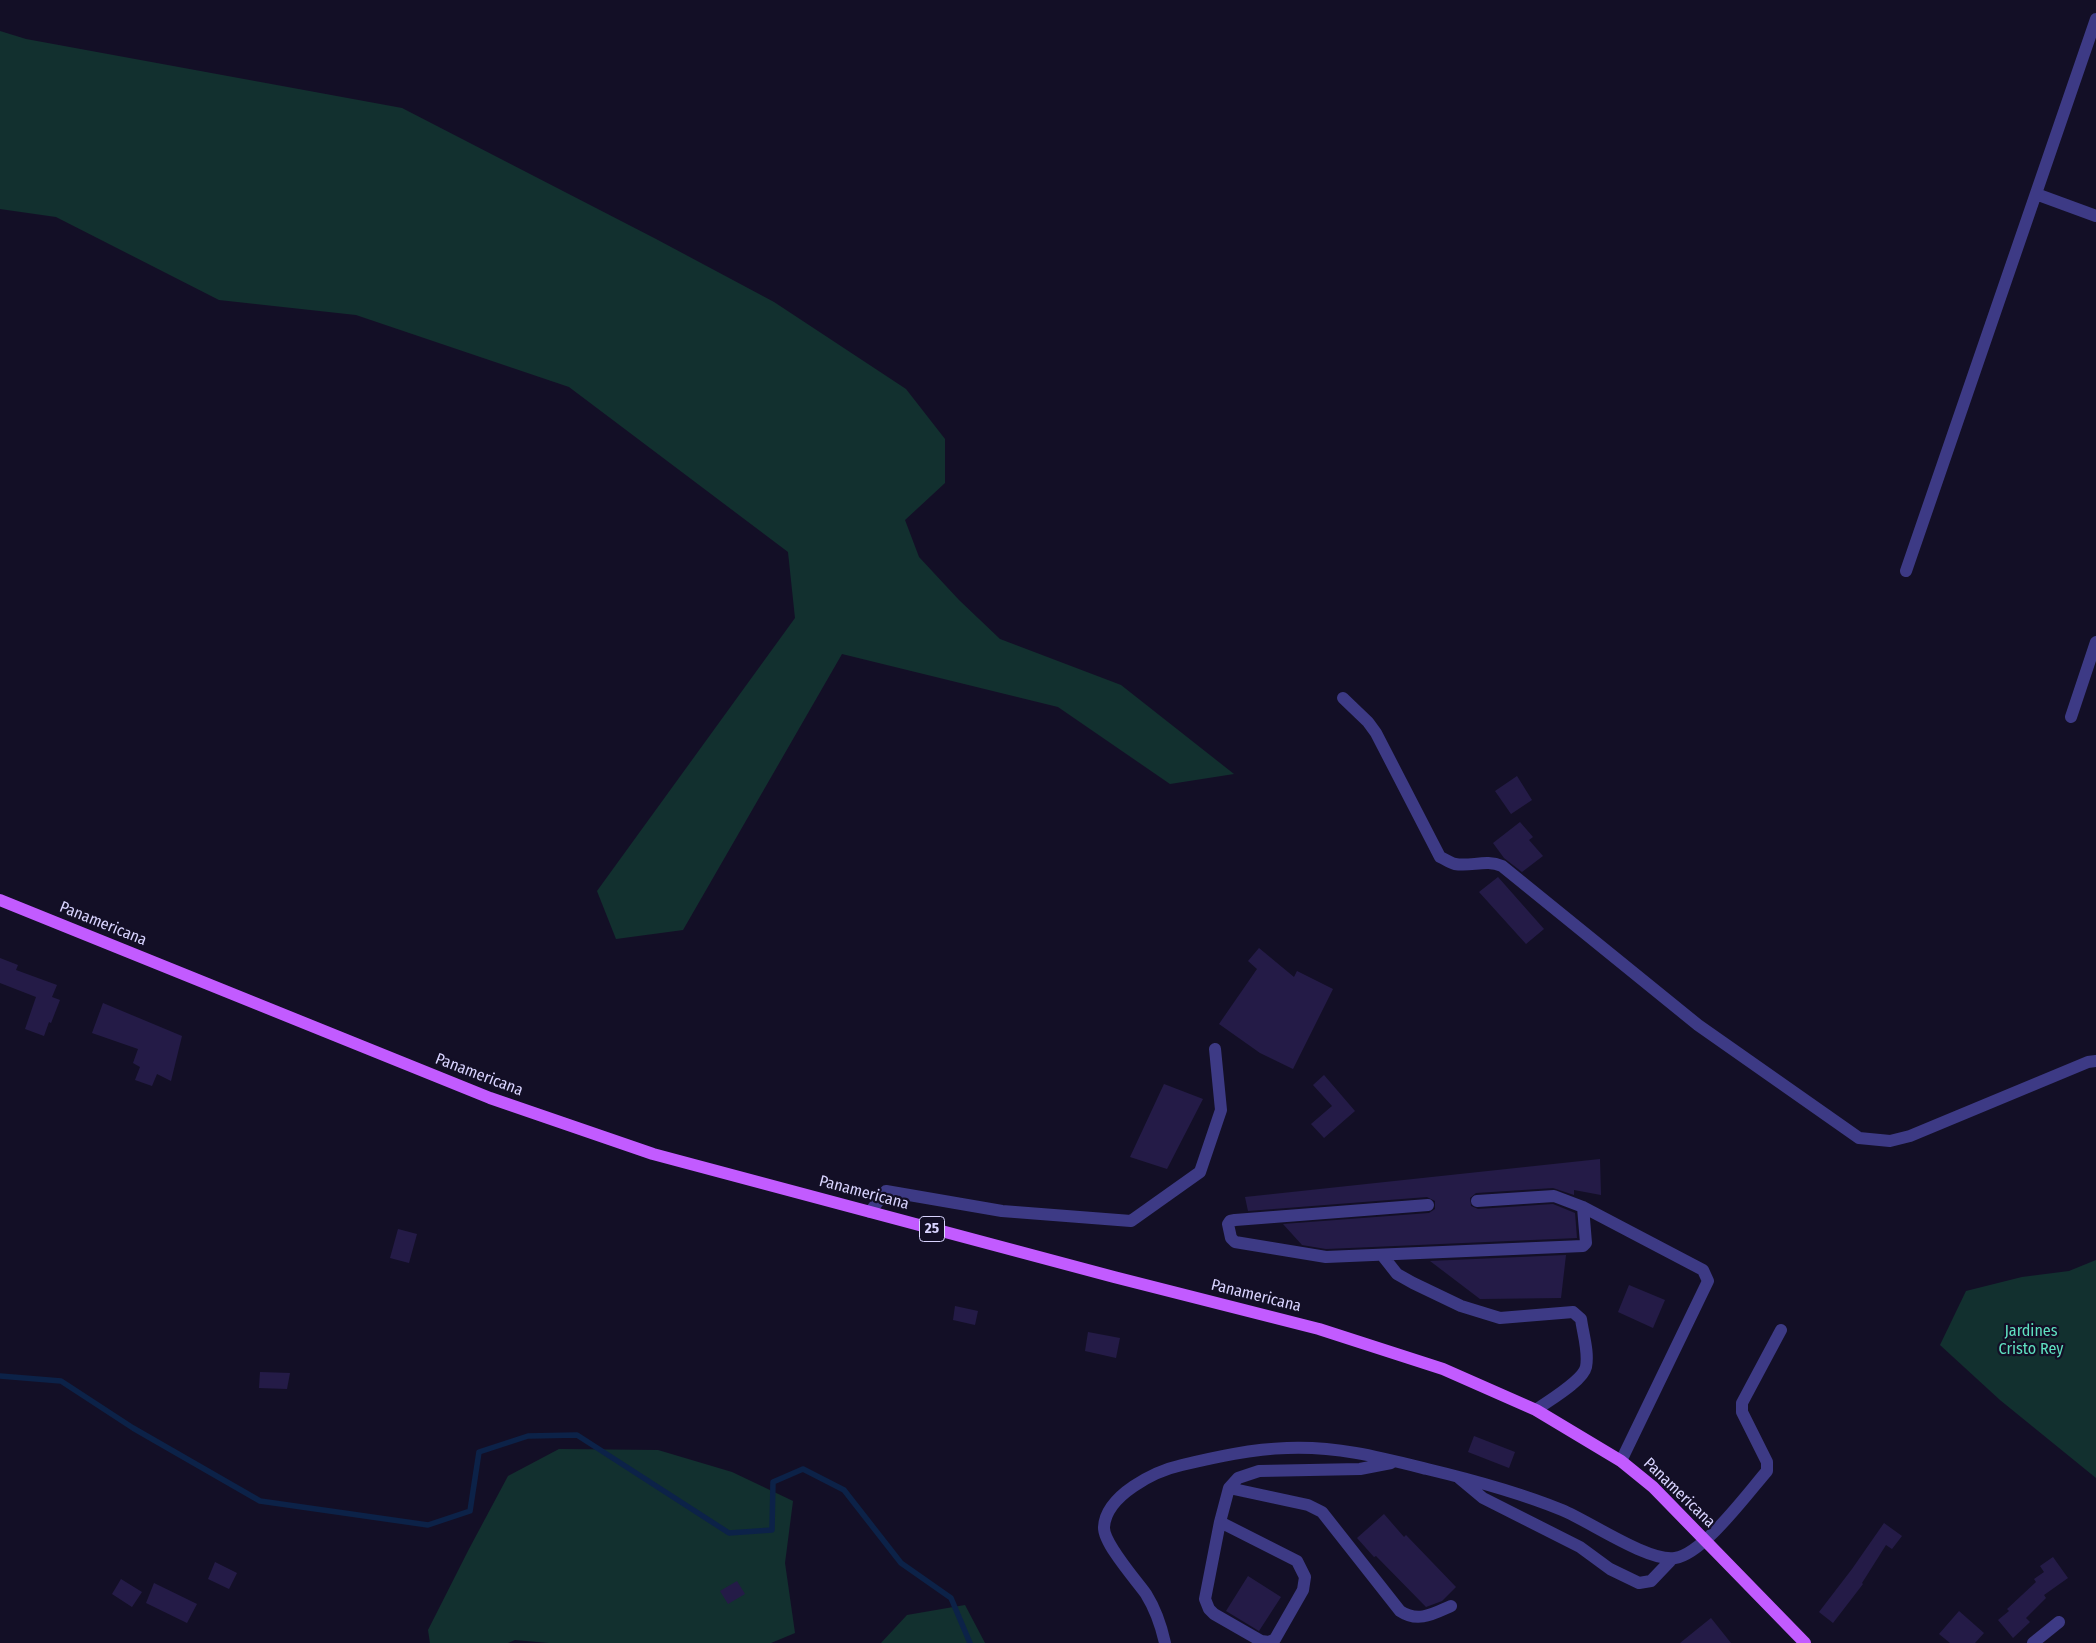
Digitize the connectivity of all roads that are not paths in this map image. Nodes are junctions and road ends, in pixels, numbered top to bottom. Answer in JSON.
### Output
{"nodes":[{"id":1,"x":2095,"y":24,"type":"edge"},
{"id":2,"x":2036,"y":194,"type":"junction"},
{"id":3,"x":2096,"y":216,"type":"edge"},
{"id":4,"x":1906,"y":570,"type":"dead end"},
{"id":5,"x":2096,"y":642,"type":"edge"},
{"id":6,"x":1343,"y":698,"type":"dead end"},
{"id":7,"x":2071,"y":717,"type":"dead end"},
{"id":8,"x":0,"y":900,"type":"edge"},
{"id":9,"x":1215,"y":1049,"type":"dead end"},
{"id":10,"x":2096,"y":1061,"type":"edge"},
{"id":11,"x":1478,"y":1201,"type":"dead end"},
{"id":12,"x":1428,"y":1205,"type":"dead end"},
{"id":13,"x":1583,"y":1207,"type":"junction"},
{"id":14,"x":870,"y":1212,"type":"junction"},
{"id":15,"x":1382,"y":1255,"type":"junction"},
{"id":16,"x":1781,"y":1330,"type":"dead end"},
{"id":17,"x":1536,"y":1410,"type":"junction"},
{"id":18,"x":1621,"y":1461,"type":"junction"},
{"id":19,"x":1396,"y":1462,"type":"junction"},
{"id":20,"x":1457,"y":1476,"type":"junction"},
{"id":21,"x":1229,"y":1488,"type":"junction"},
{"id":22,"x":1220,"y":1522,"type":"junction"},
{"id":23,"x":1705,"y":1541,"type":"junction"},
{"id":24,"x":1672,"y":1559,"type":"junction"},
{"id":25,"x":1451,"y":1606,"type":"dead end"},
{"id":26,"x":2059,"y":1622,"type":"dead end"},
{"id":27,"x":1165,"y":1643,"type":"edge"},
{"id":28,"x":1805,"y":1643,"type":"edge"},
{"id":29,"x":2033,"y":1643,"type":"edge"}],
"edges":[{"from":1,"to":2,"type":"street"},
{"from":2,"to":3,"type":"street"},
{"from":2,"to":4,"type":"street"},
{"from":5,"to":7,"type":"street"},
{"from":6,"to":10,"type":"street"},
{"from":8,"to":14,"type":"main road","name":"Panamericana","number":"25"},
{"from":9,"to":14,"type":"street"},
{"from":11,"to":13,"type":"street"},
{"from":12,"to":15,"type":"street"},
{"from":13,"to":15,"type":"street"},
{"from":13,"to":18,"type":"street"},
{"from":14,"to":17,"type":"main road","name":"Panamericana","number":"25"},
{"from":15,"to":17,"type":"street"},
{"from":16,"to":23,"type":"street"},
{"from":17,"to":18,"type":"main road","name":"Panamericana","number":"25"},
{"from":18,"to":23,"type":"main road","name":"Panamericana","number":"25"},
{"from":19,"to":20,"type":"street"},
{"from":19,"to":21,"type":"street"},
{"from":19,"to":27,"type":"street"},
{"from":20,"to":24,"type":"street"},
{"from":20,"to":24,"type":"street"},
{"from":21,"to":22,"type":"street"},
{"from":21,"to":25,"type":"street"},
{"from":22,"to":22,"type":"street"},
{"from":23,"to":24,"type":"street"},
{"from":23,"to":28,"type":"main road","name":"Panamericana","number":"25"},
{"from":26,"to":29,"type":"street"}]}
